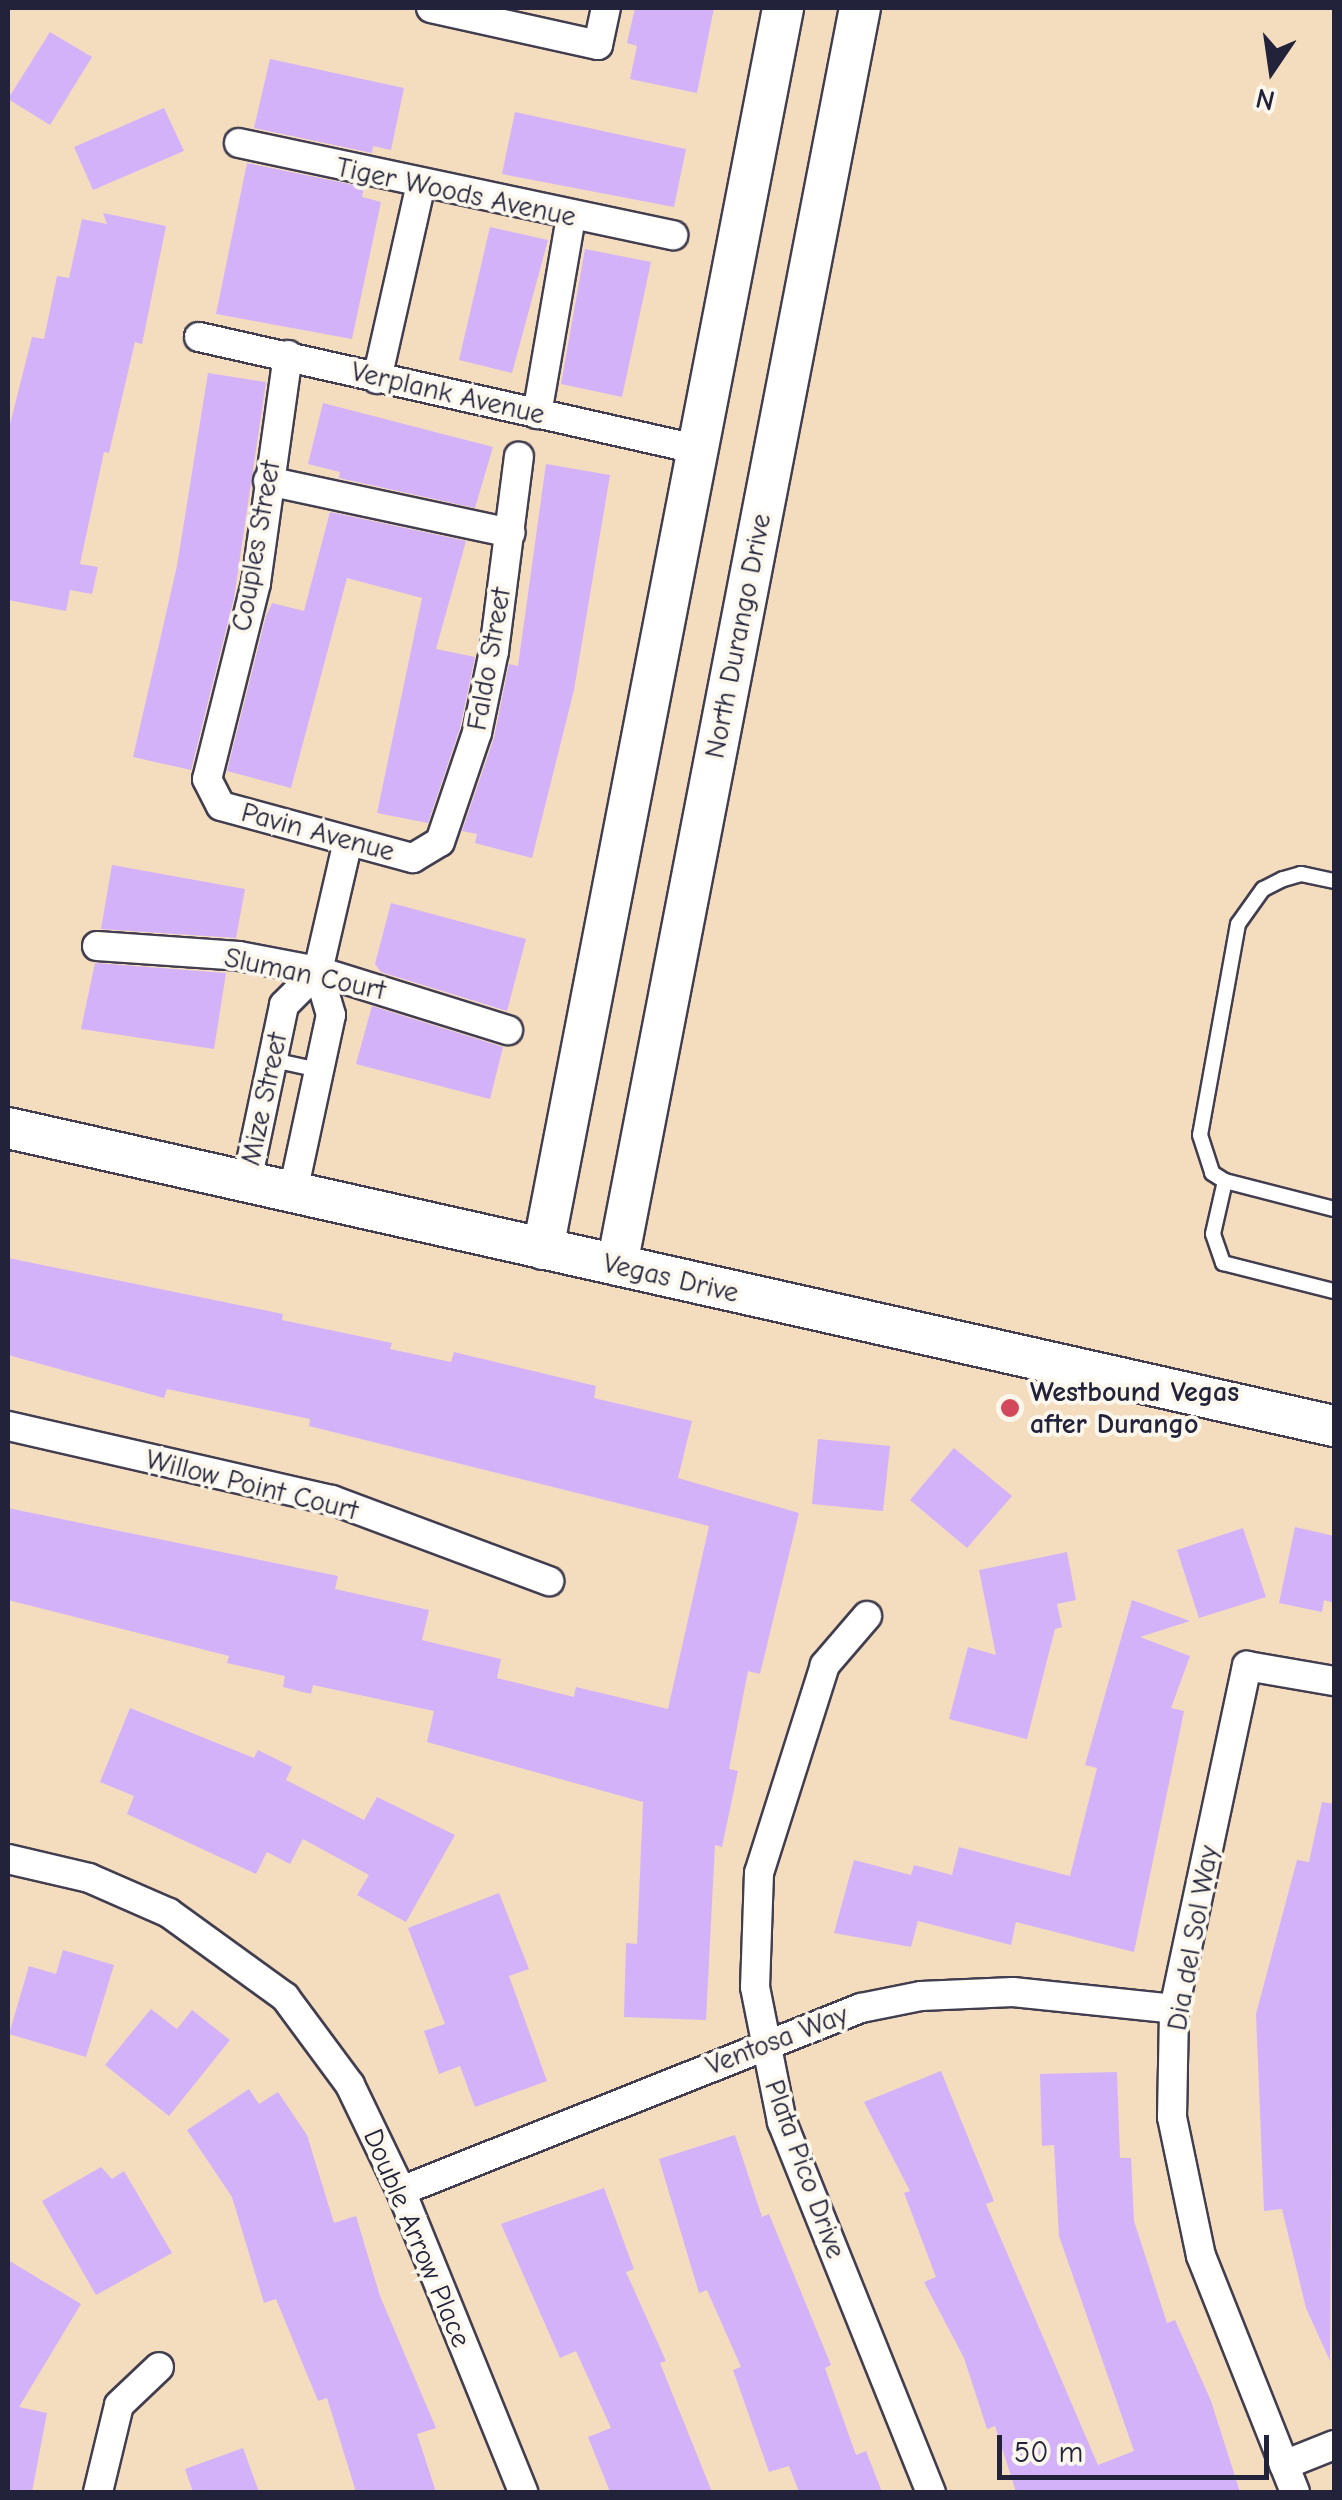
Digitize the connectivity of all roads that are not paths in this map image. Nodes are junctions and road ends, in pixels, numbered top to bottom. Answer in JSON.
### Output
{"nodes":[{"id":1,"x":431,"y":8,"type":"edge"},
{"id":2,"x":606,"y":8,"type":"edge"},
{"id":3,"x":784,"y":8,"type":"edge"},
{"id":4,"x":860,"y":8,"type":"edge"},
{"id":5,"x":239,"y":144,"type":"dead end"},
{"id":6,"x":421,"y":184,"type":"junction"},
{"id":7,"x":571,"y":218,"type":"junction"},
{"id":8,"x":673,"y":235,"type":"dead end"},
{"id":9,"x":200,"y":337,"type":"dead end"},
{"id":10,"x":288,"y":355,"type":"junction"},
{"id":11,"x":377,"y":379,"type":"junction"},
{"id":12,"x":537,"y":414,"type":"junction"},
{"id":13,"x":696,"y":449,"type":"junction"},
{"id":14,"x":519,"y":457,"type":"dead end"},
{"id":15,"x":268,"y":481,"type":"junction"},
{"id":16,"x":510,"y":533,"type":"junction"},
{"id":17,"x":212,"y":794,"type":"joint"},
{"id":18,"x":348,"y":842,"type":"junction"},
{"id":19,"x":429,"y":852,"type":"joint"},
{"id":20,"x":1334,"y":881,"type":"edge"},
{"id":21,"x":96,"y":946,"type":"dead end"},
{"id":22,"x":318,"y":971,"type":"junction"},
{"id":23,"x":508,"y":1030,"type":"dead end"},
{"id":24,"x":273,"y":1060,"type":"junction"},
{"id":25,"x":319,"y":1070,"type":"junction"},
{"id":26,"x":8,"y":1128,"type":"edge"},
{"id":27,"x":247,"y":1181,"type":"junction"},
{"id":28,"x":1225,"y":1181,"type":"junction"},
{"id":29,"x":293,"y":1192,"type":"junction"},
{"id":30,"x":1334,"y":1208,"type":"edge"},
{"id":31,"x":543,"y":1249,"type":"junction"},
{"id":32,"x":617,"y":1266,"type":"junction"},
{"id":33,"x":1334,"y":1290,"type":"edge"},
{"id":34,"x":8,"y":1426,"type":"edge"},
{"id":35,"x":1334,"y":1426,"type":"edge"},
{"id":36,"x":548,"y":1581,"type":"dead end"},
{"id":37,"x":867,"y":1616,"type":"dead end"},
{"id":38,"x":1334,"y":1681,"type":"edge"},
{"id":39,"x":8,"y":1859,"type":"edge"},
{"id":40,"x":1174,"y":2008,"type":"junction"},
{"id":41,"x":762,"y":2044,"type":"junction"},
{"id":42,"x":401,"y":2191,"type":"junction"},
{"id":43,"x":158,"y":2367,"type":"dead end"},
{"id":44,"x":1334,"y":2445,"type":"edge"},
{"id":45,"x":1284,"y":2465,"type":"junction"},
{"id":46,"x":98,"y":2492,"type":"edge"},
{"id":47,"x":523,"y":2492,"type":"edge"},
{"id":48,"x":931,"y":2492,"type":"edge"},
{"id":49,"x":1295,"y":2492,"type":"edge"}],
"edges":[{"from":1,"to":2,"type":"street"},
{"from":3,"to":13,"type":"main road"},
{"from":4,"to":32,"type":"main road","name":"North Durango Drive"},
{"from":5,"to":6,"type":"street","name":"Tiger Woods Avenue"},
{"from":6,"to":7,"type":"street","name":"Tiger Woods Avenue"},
{"from":6,"to":11,"type":"street"},
{"from":7,"to":8,"type":"street","name":"Tiger Woods Avenue"},
{"from":7,"to":12,"type":"street"},
{"from":9,"to":10,"type":"street","name":"Verplank Avenue"},
{"from":10,"to":11,"type":"street","name":"Verplank Avenue"},
{"from":10,"to":15,"type":"street","name":"Couples Street"},
{"from":11,"to":12,"type":"street","name":"Verplank Avenue"},
{"from":12,"to":13,"type":"street","name":"Verplank Avenue"},
{"from":13,"to":31,"type":"main road"},
{"from":14,"to":16,"type":"street","name":"Faldo Street"},
{"from":15,"to":16,"type":"street"},
{"from":15,"to":17,"type":"street","name":"Couples Street"},
{"from":16,"to":19,"type":"street","name":"Faldo Street"},
{"from":17,"to":18,"type":"street","name":"Pavin Avenue"},
{"from":18,"to":19,"type":"street","name":"Pavin Avenue"},
{"from":18,"to":22,"type":"street","name":"Mize Street"},
{"from":20,"to":28,"type":"lane"},
{"from":21,"to":22,"type":"street","name":"Sluman Court"},
{"from":22,"to":23,"type":"street","name":"Sluman Court"},
{"from":22,"to":24,"type":"street","name":"Mize Street"},
{"from":22,"to":25,"type":"street","name":"Mize Street"},
{"from":24,"to":25,"type":"lane"},
{"from":24,"to":27,"type":"street","name":"Mize Street"},
{"from":25,"to":29,"type":"street","name":"Mize Street"},
{"from":26,"to":27,"type":"main road","name":"Vegas Drive"},
{"from":27,"to":29,"type":"main road","name":"Vegas Drive"},
{"from":28,"to":30,"type":"lane"},
{"from":28,"to":33,"type":"lane"},
{"from":29,"to":31,"type":"main road","name":"Vegas Drive"},
{"from":31,"to":32,"type":"main road","name":"Vegas Drive"},
{"from":32,"to":35,"type":"main road","name":"Vegas Drive"},
{"from":34,"to":36,"type":"street","name":"Willow Point Court"},
{"from":37,"to":41,"type":"street","name":"Plata Pico Drive"},
{"from":38,"to":40,"type":"street","name":"Dia del Sol Way"},
{"from":39,"to":42,"type":"street","name":"Double Arrow Place"},
{"from":40,"to":41,"type":"street","name":"Ventosa Way"},
{"from":40,"to":45,"type":"street","name":"Dia del Sol Way"},
{"from":41,"to":42,"type":"street","name":"Ventosa Way"},
{"from":41,"to":48,"type":"street","name":"Plata Pico Drive"},
{"from":42,"to":47,"type":"street","name":"Double Arrow Place"},
{"from":43,"to":46,"type":"street"},
{"from":44,"to":45,"type":"street"},
{"from":45,"to":49,"type":"street","name":"Dia del Sol Way"}]}
